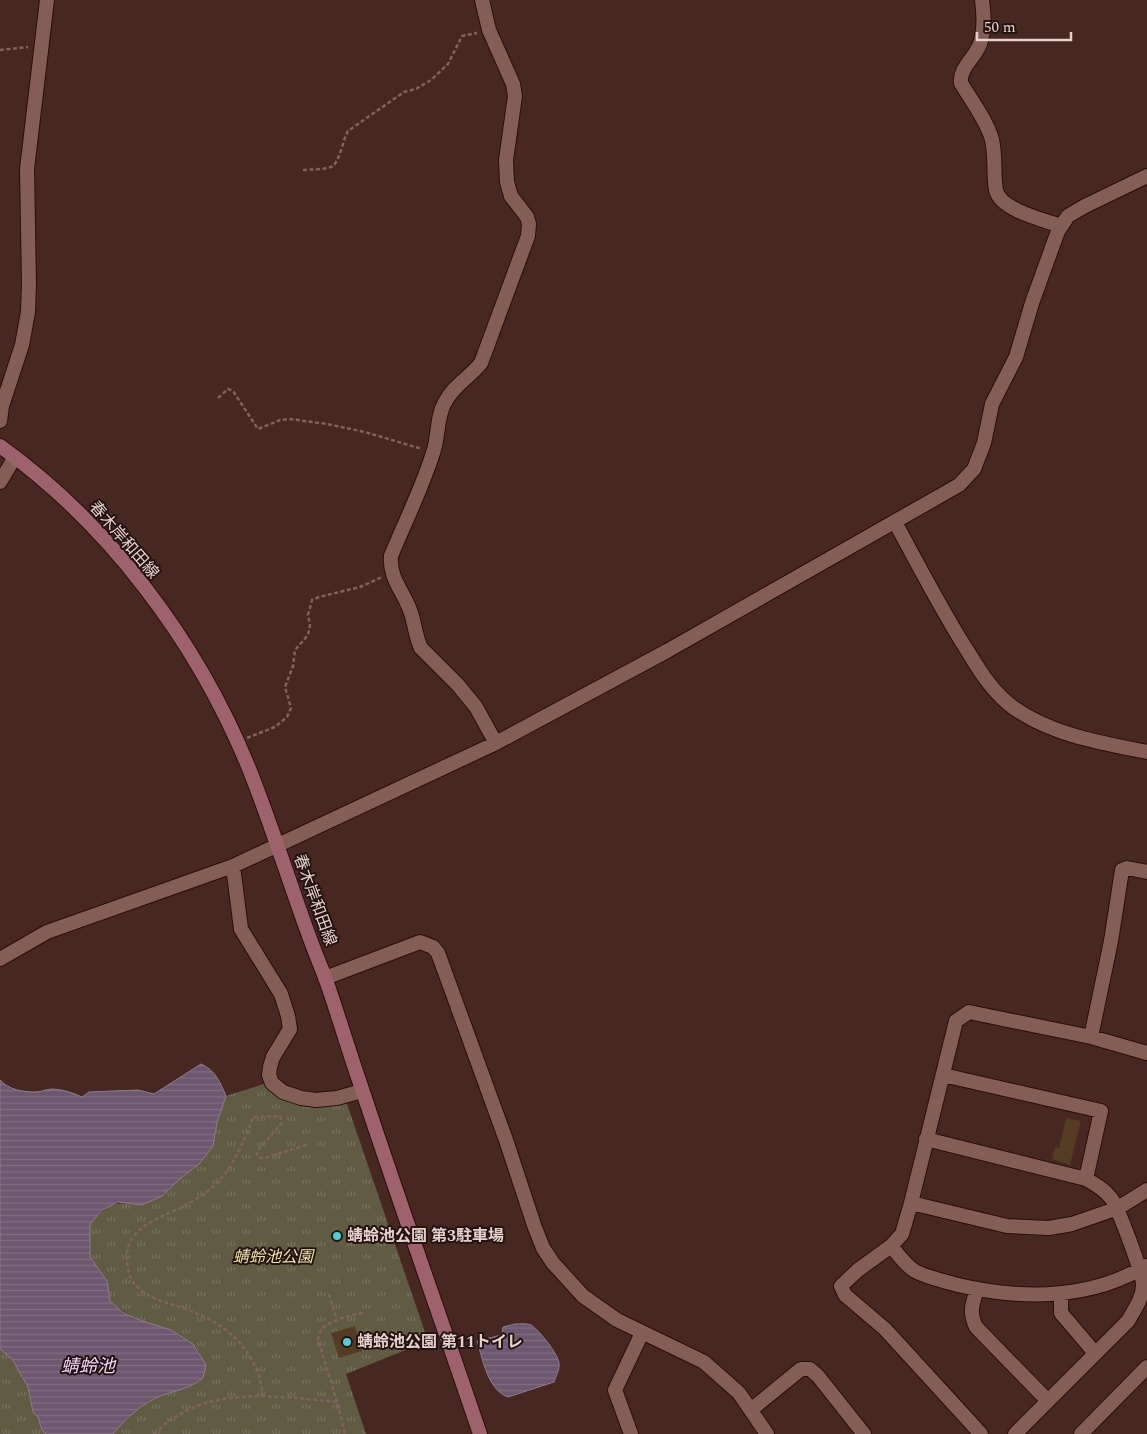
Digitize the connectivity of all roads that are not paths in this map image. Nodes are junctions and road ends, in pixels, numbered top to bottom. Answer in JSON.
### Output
{"nodes":[{"id":1,"x":47,"y":0,"type":"edge"},
{"id":2,"x":482,"y":0,"type":"edge"},
{"id":3,"x":982,"y":0,"type":"edge"},
{"id":4,"x":1147,"y":176,"type":"edge"},
{"id":5,"x":1061,"y":226,"type":"junction"},
{"id":6,"x":0,"y":421,"type":"edge"},
{"id":7,"x":0,"y":446,"type":"edge"},
{"id":8,"x":15,"y":457,"type":"junction"},
{"id":9,"x":0,"y":482,"type":"edge"},
{"id":10,"x":895,"y":522,"type":"junction"},
{"id":11,"x":493,"y":738,"type":"dead end"},
{"id":12,"x":1147,"y":752,"type":"edge"},
{"id":13,"x":278,"y":846,"type":"junction"},
{"id":14,"x":233,"y":866,"type":"junction"},
{"id":15,"x":1147,"y":872,"type":"edge"},
{"id":16,"x":0,"y":959,"type":"edge"},
{"id":17,"x":325,"y":978,"type":"junction"},
{"id":18,"x":1091,"y":1037,"type":"junction"},
{"id":19,"x":1147,"y":1053,"type":"edge"},
{"id":20,"x":943,"y":1075,"type":"junction"},
{"id":21,"x":362,"y":1091,"type":"junction"},
{"id":22,"x":926,"y":1139,"type":"junction"},
{"id":23,"x":1086,"y":1178,"type":"junction"},
{"id":24,"x":1147,"y":1190,"type":"edge"},
{"id":25,"x":911,"y":1204,"type":"junction"},
{"id":26,"x":1118,"y":1208,"type":"junction"},
{"id":27,"x":891,"y":1246,"type":"junction"},
{"id":28,"x":1143,"y":1268,"type":"edge"},
{"id":29,"x":977,"y":1289,"type":"junction"},
{"id":30,"x":1060,"y":1293,"type":"junction"},
{"id":31,"x":642,"y":1333,"type":"junction"},
{"id":32,"x":1095,"y":1353,"type":"junction"},
{"id":33,"x":1146,"y":1369,"type":"edge"},
{"id":34,"x":1048,"y":1401,"type":"junction"},
{"id":35,"x":752,"y":1409,"type":"junction"},
{"id":36,"x":480,"y":1434,"type":"edge"},
{"id":37,"x":631,"y":1434,"type":"edge"},
{"id":38,"x":768,"y":1434,"type":"edge"},
{"id":39,"x":864,"y":1434,"type":"edge"},
{"id":40,"x":981,"y":1434,"type":"edge"},
{"id":41,"x":1015,"y":1434,"type":"edge"},
{"id":42,"x":1081,"y":1434,"type":"edge"}],
"edges":[{"from":1,"to":6,"type":"street"},
{"from":2,"to":11,"type":"street"},
{"from":3,"to":5,"type":"street"},
{"from":4,"to":5,"type":"street"},
{"from":5,"to":10,"type":"street"},
{"from":7,"to":8,"type":"main road","name":"春木岸和田線"},
{"from":8,"to":9,"type":"street"},
{"from":8,"to":13,"type":"main road","name":"春木岸和田線"},
{"from":10,"to":12,"type":"street"},
{"from":10,"to":13,"type":"street"},
{"from":13,"to":14,"type":"street"},
{"from":13,"to":17,"type":"main road","name":"春木岸和田線"},
{"from":14,"to":16,"type":"street"},
{"from":14,"to":21,"type":"street"},
{"from":15,"to":18,"type":"street"},
{"from":17,"to":21,"type":"main road","name":"春木岸和田線"},
{"from":17,"to":31,"type":"street"},
{"from":18,"to":19,"type":"street"},
{"from":18,"to":20,"type":"street"},
{"from":20,"to":22,"type":"street"},
{"from":20,"to":23,"type":"street"},
{"from":21,"to":36,"type":"main road","name":"春木岸和田線"},
{"from":22,"to":23,"type":"street"},
{"from":22,"to":25,"type":"street"},
{"from":23,"to":26,"type":"street"},
{"from":24,"to":26,"type":"street"},
{"from":25,"to":26,"type":"street"},
{"from":25,"to":27,"type":"street"},
{"from":26,"to":28,"type":"street"},
{"from":27,"to":29,"type":"street"},
{"from":27,"to":40,"type":"street"},
{"from":28,"to":30,"type":"street"},
{"from":28,"to":32,"type":"street"},
{"from":29,"to":30,"type":"street"},
{"from":29,"to":34,"type":"street"},
{"from":30,"to":32,"type":"street"},
{"from":31,"to":35,"type":"street"},
{"from":31,"to":37,"type":"street"},
{"from":32,"to":34,"type":"street"},
{"from":33,"to":42,"type":"street"},
{"from":34,"to":41,"type":"street"},
{"from":35,"to":38,"type":"street"},
{"from":35,"to":39,"type":"street"}]}
